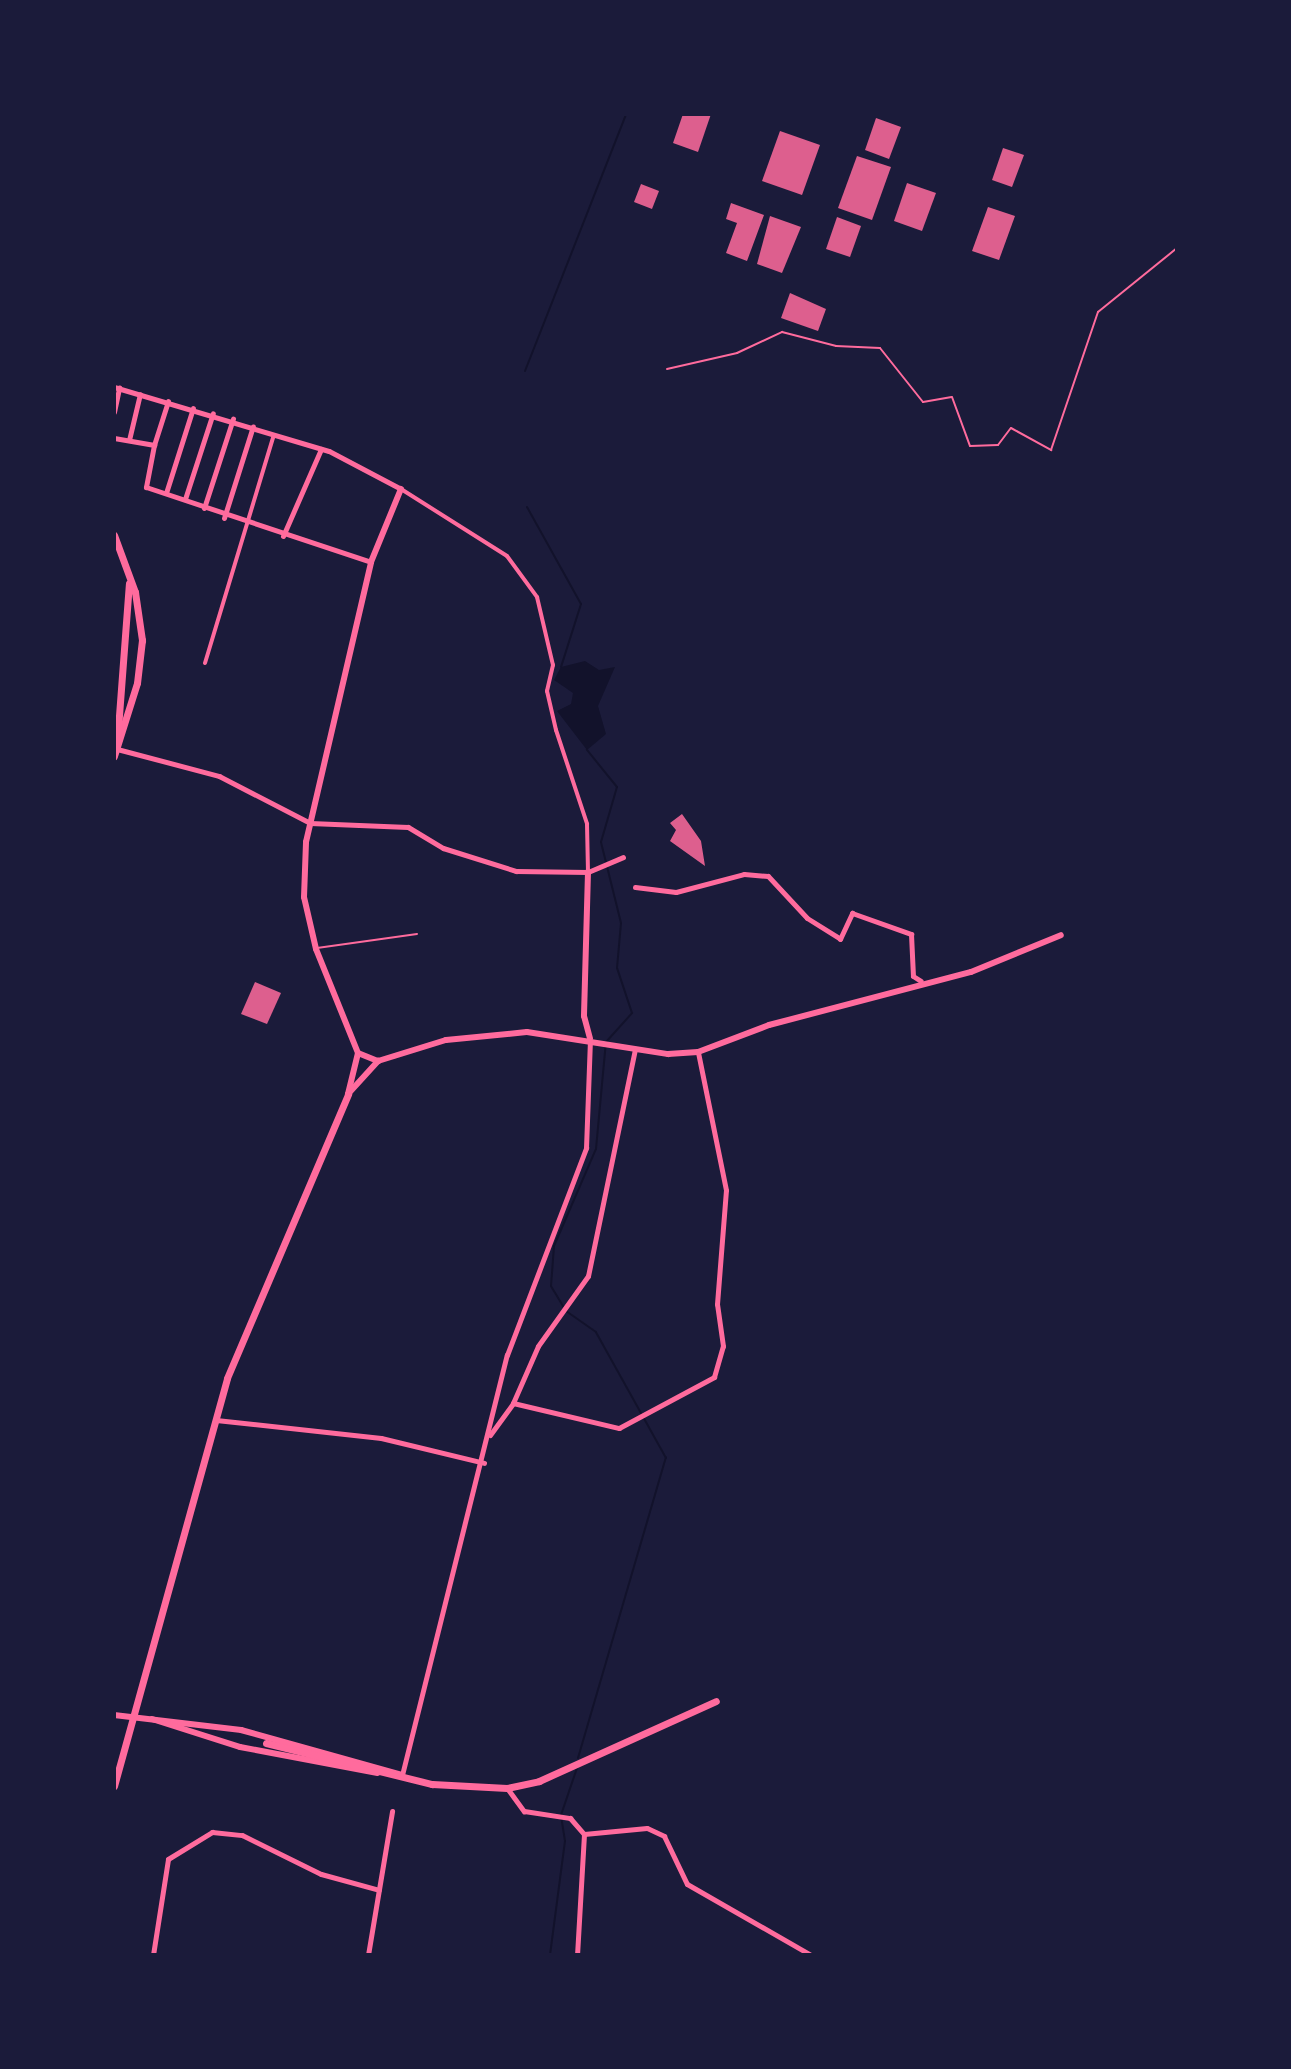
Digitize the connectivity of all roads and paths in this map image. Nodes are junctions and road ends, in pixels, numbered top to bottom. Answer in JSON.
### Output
{"nodes":[{"id":1,"x":1177,"y":248,"type":"edge"},
{"id":2,"x":667,"y":369,"type":"dead end"},
{"id":3,"x":117,"y":388,"type":"edge"},
{"id":4,"x":140,"y":394,"type":"junction"},
{"id":5,"x":168,"y":401,"type":"junction"},
{"id":6,"x":193,"y":408,"type":"junction"},
{"id":7,"x":114,"y":412,"type":"edge"},
{"id":8,"x":213,"y":413,"type":"junction"},
{"id":9,"x":233,"y":419,"type":"junction"},
{"id":10,"x":253,"y":426,"type":"junction"},
{"id":11,"x":274,"y":433,"type":"junction"},
{"id":12,"x":114,"y":438,"type":"edge"},
{"id":13,"x":129,"y":440,"type":"junction"},
{"id":14,"x":154,"y":445,"type":"junction"},
{"id":15,"x":321,"y":449,"type":"junction"},
{"id":16,"x":401,"y":489,"type":"junction"},
{"id":17,"x":166,"y":493,"type":"junction"},
{"id":18,"x":185,"y":499,"type":"junction"},
{"id":19,"x":204,"y":508,"type":"junction"},
{"id":20,"x":224,"y":518,"type":"junction"},
{"id":21,"x":245,"y":525,"type":"junction"},
{"id":22,"x":114,"y":535,"type":"edge"},
{"id":23,"x":283,"y":536,"type":"junction"},
{"id":24,"x":371,"y":562,"type":"junction"},
{"id":25,"x":129,"y":575,"type":"junction"},
{"id":26,"x":205,"y":663,"type":"dead end"},
{"id":27,"x":115,"y":752,"type":"edge"},
{"id":28,"x":310,"y":823,"type":"junction"},
{"id":29,"x":623,"y":857,"type":"dead end"},
{"id":30,"x":588,"y":872,"type":"junction"},
{"id":31,"x":635,"y":887,"type":"dead end"},
{"id":32,"x":417,"y":934,"type":"dead end"},
{"id":33,"x":1061,"y":935,"type":"dead end"},
{"id":34,"x":316,"y":949,"type":"junction"},
{"id":35,"x":921,"y":981,"type":"junction"},
{"id":36,"x":593,"y":1039,"type":"junction"},
{"id":37,"x":635,"y":1048,"type":"junction"},
{"id":38,"x":698,"y":1052,"type":"junction"},
{"id":39,"x":358,"y":1053,"type":"junction"},
{"id":40,"x":378,"y":1061,"type":"junction"},
{"id":41,"x":348,"y":1094,"type":"junction"},
{"id":42,"x":513,"y":1403,"type":"junction"},
{"id":43,"x":216,"y":1420,"type":"junction"},
{"id":44,"x":490,"y":1436,"type":"junction"},
{"id":45,"x":484,"y":1463,"type":"junction"},
{"id":46,"x":716,"y":1701,"type":"dead end"},
{"id":47,"x":114,"y":1715,"type":"edge"},
{"id":48,"x":137,"y":1715,"type":"junction"},
{"id":49,"x":266,"y":1743,"type":"dead end"},
{"id":50,"x":402,"y":1775,"type":"junction"},
{"id":51,"x":114,"y":1786,"type":"edge"},
{"id":52,"x":507,"y":1788,"type":"junction"},
{"id":53,"x":392,"y":1811,"type":"dead end"},
{"id":54,"x":584,"y":1834,"type":"junction"},
{"id":55,"x":379,"y":1890,"type":"junction"},
{"id":56,"x":153,"y":1955,"type":"edge"},
{"id":57,"x":368,"y":1955,"type":"edge"},
{"id":58,"x":577,"y":1955,"type":"edge"},
{"id":59,"x":811,"y":1955,"type":"edge"}],
"edges":[{"from":1,"to":2,"type":"path"},
{"from":3,"to":4,"type":"street"},
{"from":3,"to":7,"type":"street"},
{"from":4,"to":5,"type":"street"},
{"from":4,"to":13,"type":"street"},
{"from":5,"to":6,"type":"street"},
{"from":5,"to":14,"type":"street"},
{"from":6,"to":8,"type":"street"},
{"from":6,"to":17,"type":"street"},
{"from":8,"to":9,"type":"street"},
{"from":8,"to":18,"type":"street"},
{"from":9,"to":10,"type":"street"},
{"from":9,"to":19,"type":"street"},
{"from":10,"to":11,"type":"street"},
{"from":10,"to":20,"type":"street"},
{"from":11,"to":15,"type":"street"},
{"from":11,"to":21,"type":"street"},
{"from":12,"to":13,"type":"street"},
{"from":13,"to":14,"type":"street"},
{"from":14,"to":17,"type":"street"},
{"from":15,"to":16,"type":"street"},
{"from":15,"to":23,"type":"street"},
{"from":16,"to":24,"type":"street"},
{"from":16,"to":30,"type":"street"},
{"from":17,"to":18,"type":"street"},
{"from":18,"to":19,"type":"street"},
{"from":19,"to":20,"type":"street"},
{"from":20,"to":21,"type":"street"},
{"from":21,"to":23,"type":"street"},
{"from":21,"to":26,"type":"street"},
{"from":22,"to":25,"type":"main road"},
{"from":23,"to":24,"type":"street"},
{"from":24,"to":28,"type":"street"},
{"from":25,"to":27,"type":"main road"},
{"from":25,"to":27,"type":"main road"},
{"from":27,"to":28,"type":"street"},
{"from":28,"to":30,"type":"street"},
{"from":28,"to":34,"type":"street"},
{"from":29,"to":30,"type":"street"},
{"from":30,"to":36,"type":"street"},
{"from":31,"to":35,"type":"street"},
{"from":32,"to":34,"type":"lane"},
{"from":33,"to":35,"type":"street"},
{"from":34,"to":39,"type":"street"},
{"from":35,"to":38,"type":"street"},
{"from":36,"to":37,"type":"street"},
{"from":36,"to":40,"type":"street"},
{"from":36,"to":44,"type":"street"},
{"from":37,"to":38,"type":"street"},
{"from":37,"to":42,"type":"street"},
{"from":38,"to":42,"type":"street"},
{"from":39,"to":40,"type":"street"},
{"from":39,"to":41,"type":"street"},
{"from":40,"to":41,"type":"street"},
{"from":41,"to":43,"type":"main road"},
{"from":42,"to":44,"type":"street"},
{"from":43,"to":45,"type":"street"},
{"from":43,"to":48,"type":"main road"},
{"from":44,"to":45,"type":"street"},
{"from":45,"to":50,"type":"street"},
{"from":46,"to":52,"type":"main road"},
{"from":47,"to":48,"type":"street"},
{"from":48,"to":50,"type":"street"},
{"from":48,"to":50,"type":"street"},
{"from":48,"to":51,"type":"main road"},
{"from":49,"to":50,"type":"main road"},
{"from":50,"to":52,"type":"main road"},
{"from":52,"to":54,"type":"street"},
{"from":53,"to":55,"type":"street"},
{"from":54,"to":58,"type":"street"},
{"from":54,"to":59,"type":"street"},
{"from":55,"to":56,"type":"street"},
{"from":55,"to":57,"type":"street"}]}
